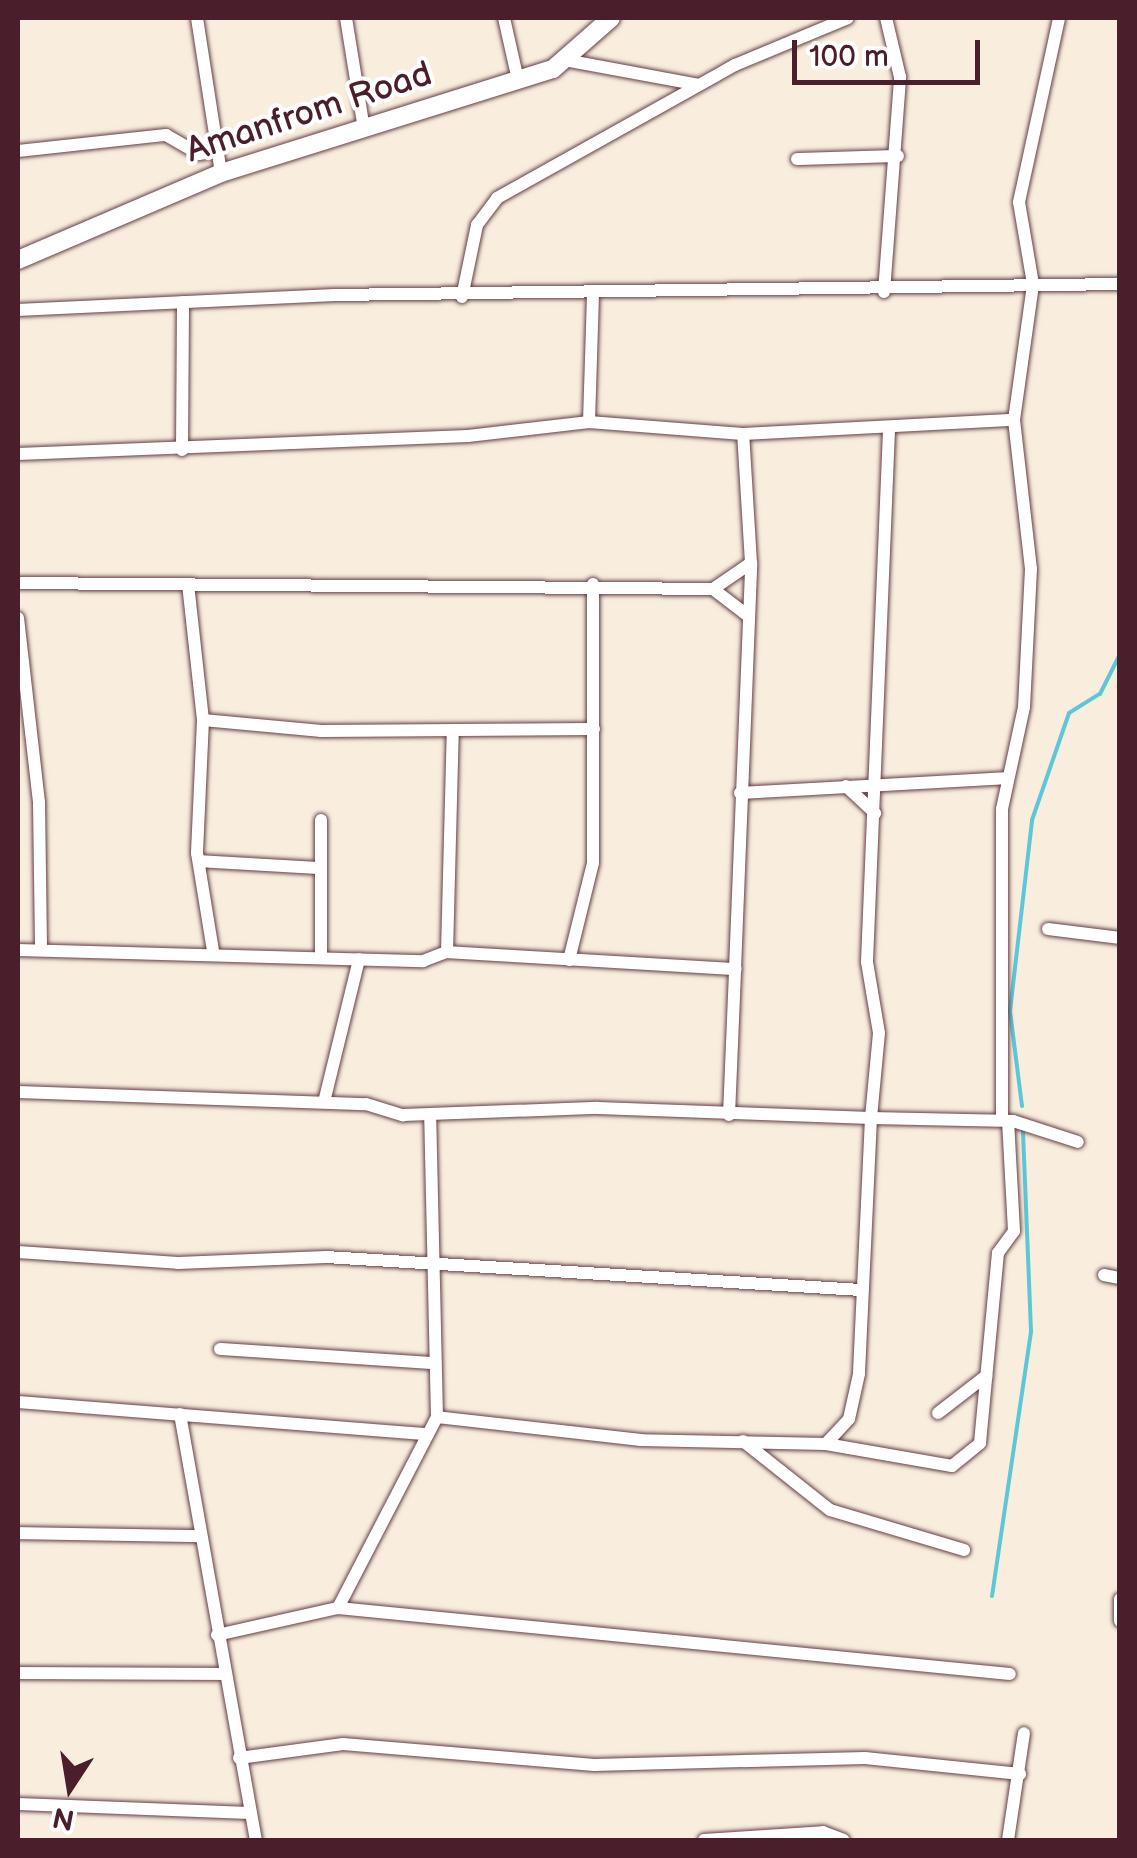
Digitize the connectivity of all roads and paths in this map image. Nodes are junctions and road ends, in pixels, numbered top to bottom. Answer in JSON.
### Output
{"nodes":[{"id":1,"x":197,"y":18,"type":"edge"},
{"id":2,"x":346,"y":18,"type":"edge"},
{"id":3,"x":504,"y":18,"type":"edge"},
{"id":4,"x":611,"y":18,"type":"edge"},
{"id":5,"x":848,"y":18,"type":"edge"},
{"id":6,"x":886,"y":18,"type":"edge"},
{"id":7,"x":1059,"y":18,"type":"edge"},
{"id":8,"x":570,"y":61,"type":"junction"},
{"id":9,"x":518,"y":80,"type":"junction"},
{"id":10,"x":699,"y":84,"type":"junction"},
{"id":11,"x":364,"y":128,"type":"junction"},
{"id":12,"x":18,"y":151,"type":"edge"},
{"id":13,"x":218,"y":151,"type":"junction"},
{"id":14,"x":898,"y":156,"type":"junction"},
{"id":15,"x":797,"y":159,"type":"dead end"},
{"id":16,"x":221,"y":173,"type":"junction"},
{"id":17,"x":18,"y":260,"type":"edge"},
{"id":18,"x":1032,"y":284,"type":"junction"},
{"id":19,"x":1120,"y":284,"type":"edge"},
{"id":20,"x":884,"y":292,"type":"junction"},
{"id":21,"x":462,"y":296,"type":"junction"},
{"id":22,"x":592,"y":297,"type":"junction"},
{"id":23,"x":183,"y":302,"type":"junction"},
{"id":24,"x":18,"y":310,"type":"edge"},
{"id":25,"x":1014,"y":420,"type":"junction"},
{"id":26,"x":589,"y":422,"type":"junction"},
{"id":27,"x":889,"y":430,"type":"junction"},
{"id":28,"x":742,"y":434,"type":"junction"},
{"id":29,"x":182,"y":450,"type":"junction"},
{"id":30,"x":18,"y":454,"type":"edge"},
{"id":31,"x":751,"y":563,"type":"junction"},
{"id":32,"x":18,"y":583,"type":"edge"},
{"id":33,"x":188,"y":584,"type":"junction"},
{"id":34,"x":593,"y":584,"type":"junction"},
{"id":35,"x":713,"y":589,"type":"junction"},
{"id":36,"x":747,"y":615,"type":"junction"},
{"id":37,"x":18,"y":618,"type":"edge"},
{"id":38,"x":203,"y":720,"type":"junction"},
{"id":39,"x":453,"y":730,"type":"junction"},
{"id":40,"x":594,"y":730,"type":"junction"},
{"id":41,"x":1006,"y":778,"type":"junction"},
{"id":42,"x":877,"y":779,"type":"junction"},
{"id":43,"x":846,"y":786,"type":"junction"},
{"id":44,"x":740,"y":793,"type":"junction"},
{"id":45,"x":876,"y":813,"type":"junction"},
{"id":46,"x":321,"y":820,"type":"dead end"},
{"id":47,"x":199,"y":861,"type":"junction"},
{"id":48,"x":316,"y":868,"type":"junction"},
{"id":49,"x":1048,"y":929,"type":"dead end"},
{"id":50,"x":1120,"y":938,"type":"edge"},
{"id":51,"x":41,"y":948,"type":"junction"},
{"id":52,"x":18,"y":950,"type":"edge"},
{"id":53,"x":212,"y":950,"type":"junction"},
{"id":54,"x":447,"y":952,"type":"junction"},
{"id":55,"x":320,"y":955,"type":"junction"},
{"id":56,"x":359,"y":959,"type":"junction"},
{"id":57,"x":568,"y":960,"type":"junction"},
{"id":58,"x":734,"y":969,"type":"junction"},
{"id":59,"x":18,"y":1092,"type":"edge"},
{"id":60,"x":324,"y":1102,"type":"junction"},
{"id":61,"x":430,"y":1114,"type":"junction"},
{"id":62,"x":729,"y":1115,"type":"junction"},
{"id":63,"x":871,"y":1118,"type":"junction"},
{"id":64,"x":1005,"y":1120,"type":"junction"},
{"id":65,"x":1078,"y":1142,"type":"dead end"},
{"id":66,"x":18,"y":1252,"type":"edge"},
{"id":67,"x":432,"y":1264,"type":"junction"},
{"id":68,"x":1104,"y":1275,"type":"dead end"},
{"id":69,"x":1120,"y":1278,"type":"edge"},
{"id":70,"x":861,"y":1290,"type":"junction"},
{"id":71,"x":220,"y":1350,"type":"dead end"},
{"id":72,"x":434,"y":1363,"type":"junction"},
{"id":73,"x":986,"y":1376,"type":"junction"},
{"id":74,"x":18,"y":1402,"type":"edge"},
{"id":75,"x":938,"y":1413,"type":"dead end"},
{"id":76,"x":180,"y":1414,"type":"junction"},
{"id":77,"x":437,"y":1417,"type":"junction"},
{"id":78,"x":426,"y":1434,"type":"junction"},
{"id":79,"x":743,"y":1442,"type":"junction"},
{"id":80,"x":826,"y":1444,"type":"junction"},
{"id":81,"x":18,"y":1533,"type":"edge"},
{"id":82,"x":198,"y":1536,"type":"junction"},
{"id":83,"x":964,"y":1550,"type":"dead end"},
{"id":84,"x":1120,"y":1599,"type":"edge"},
{"id":85,"x":338,"y":1608,"type":"junction"},
{"id":86,"x":1120,"y":1621,"type":"edge"},
{"id":87,"x":217,"y":1635,"type":"junction"},
{"id":88,"x":18,"y":1673,"type":"edge"},
{"id":89,"x":225,"y":1674,"type":"junction"},
{"id":90,"x":1010,"y":1674,"type":"dead end"},
{"id":91,"x":1024,"y":1733,"type":"dead end"},
{"id":92,"x":239,"y":1758,"type":"junction"},
{"id":93,"x":1020,"y":1774,"type":"junction"},
{"id":94,"x":18,"y":1804,"type":"edge"},
{"id":95,"x":250,"y":1812,"type":"junction"},
{"id":96,"x":256,"y":1840,"type":"edge"},
{"id":97,"x":704,"y":1840,"type":"edge"},
{"id":98,"x":844,"y":1840,"type":"edge"},
{"id":99,"x":1008,"y":1840,"type":"edge"}],
"edges":[{"from":1,"to":13,"type":"street"},
{"from":2,"to":11,"type":"street"},
{"from":3,"to":9,"type":"street"},
{"from":4,"to":8,"type":"street","name":"Amanfrom Road"},
{"from":5,"to":10,"type":"street"},
{"from":6,"to":14,"type":"street"},
{"from":7,"to":18,"type":"street"},
{"from":8,"to":9,"type":"street","name":"Amanfrom Road"},
{"from":8,"to":10,"type":"street"},
{"from":9,"to":11,"type":"street","name":"Amanfrom Road"},
{"from":10,"to":21,"type":"street"},
{"from":11,"to":16,"type":"street","name":"Amanfrom Road"},
{"from":12,"to":13,"type":"street"},
{"from":13,"to":16,"type":"street"},
{"from":14,"to":15,"type":"street"},
{"from":14,"to":20,"type":"street"},
{"from":16,"to":17,"type":"street","name":"Amanfrom Road"},
{"from":18,"to":19,"type":"street"},
{"from":18,"to":20,"type":"street"},
{"from":18,"to":25,"type":"street"},
{"from":20,"to":22,"type":"street"},
{"from":21,"to":22,"type":"street"},
{"from":21,"to":23,"type":"street"},
{"from":22,"to":26,"type":"street"},
{"from":23,"to":24,"type":"street"},
{"from":23,"to":29,"type":"street"},
{"from":25,"to":27,"type":"street"},
{"from":25,"to":41,"type":"street"},
{"from":26,"to":28,"type":"street"},
{"from":26,"to":29,"type":"street"},
{"from":27,"to":28,"type":"street"},
{"from":27,"to":42,"type":"street"},
{"from":28,"to":31,"type":"street"},
{"from":29,"to":30,"type":"street"},
{"from":31,"to":35,"type":"street"},
{"from":31,"to":36,"type":"street"},
{"from":32,"to":33,"type":"street"},
{"from":33,"to":34,"type":"street"},
{"from":33,"to":38,"type":"street"},
{"from":34,"to":35,"type":"street"},
{"from":34,"to":40,"type":"street"},
{"from":35,"to":36,"type":"street"},
{"from":36,"to":44,"type":"street"},
{"from":37,"to":51,"type":"street"},
{"from":38,"to":39,"type":"street"},
{"from":38,"to":47,"type":"street"},
{"from":39,"to":40,"type":"street"},
{"from":39,"to":54,"type":"street"},
{"from":40,"to":57,"type":"street"},
{"from":41,"to":42,"type":"street"},
{"from":41,"to":64,"type":"street"},
{"from":42,"to":43,"type":"street"},
{"from":42,"to":45,"type":"street"},
{"from":43,"to":44,"type":"street"},
{"from":43,"to":45,"type":"street"},
{"from":44,"to":58,"type":"street"},
{"from":45,"to":63,"type":"street"},
{"from":46,"to":48,"type":"street"},
{"from":47,"to":48,"type":"street"},
{"from":47,"to":53,"type":"street"},
{"from":48,"to":55,"type":"street"},
{"from":49,"to":50,"type":"street"},
{"from":51,"to":52,"type":"street"},
{"from":51,"to":53,"type":"street"},
{"from":53,"to":55,"type":"street"},
{"from":54,"to":56,"type":"street"},
{"from":54,"to":57,"type":"street"},
{"from":55,"to":56,"type":"street"},
{"from":56,"to":60,"type":"street"},
{"from":57,"to":58,"type":"street"},
{"from":58,"to":62,"type":"street"},
{"from":59,"to":60,"type":"street"},
{"from":60,"to":61,"type":"street"},
{"from":61,"to":62,"type":"street"},
{"from":61,"to":67,"type":"street"},
{"from":62,"to":63,"type":"street"},
{"from":63,"to":64,"type":"street"},
{"from":63,"to":70,"type":"street"},
{"from":64,"to":65,"type":"street"},
{"from":64,"to":73,"type":"street"},
{"from":66,"to":67,"type":"street"},
{"from":67,"to":70,"type":"street"},
{"from":67,"to":72,"type":"street"},
{"from":68,"to":69,"type":"street"},
{"from":70,"to":80,"type":"street"},
{"from":71,"to":72,"type":"street"},
{"from":72,"to":77,"type":"street"},
{"from":73,"to":75,"type":"street"},
{"from":73,"to":80,"type":"street"},
{"from":74,"to":76,"type":"street"},
{"from":76,"to":78,"type":"street"},
{"from":76,"to":82,"type":"street"},
{"from":77,"to":78,"type":"street"},
{"from":77,"to":79,"type":"street"},
{"from":78,"to":85,"type":"street"},
{"from":79,"to":80,"type":"street"},
{"from":79,"to":83,"type":"street"},
{"from":81,"to":82,"type":"street"},
{"from":82,"to":87,"type":"street"},
{"from":84,"to":86,"type":"street"},
{"from":85,"to":87,"type":"street"},
{"from":85,"to":90,"type":"street"},
{"from":87,"to":89,"type":"street"},
{"from":88,"to":89,"type":"street"},
{"from":89,"to":92,"type":"street"},
{"from":91,"to":93,"type":"street"},
{"from":92,"to":93,"type":"street"},
{"from":92,"to":95,"type":"street"},
{"from":93,"to":99,"type":"street"},
{"from":94,"to":95,"type":"street"},
{"from":95,"to":96,"type":"street"},
{"from":97,"to":98,"type":"street"}]}
